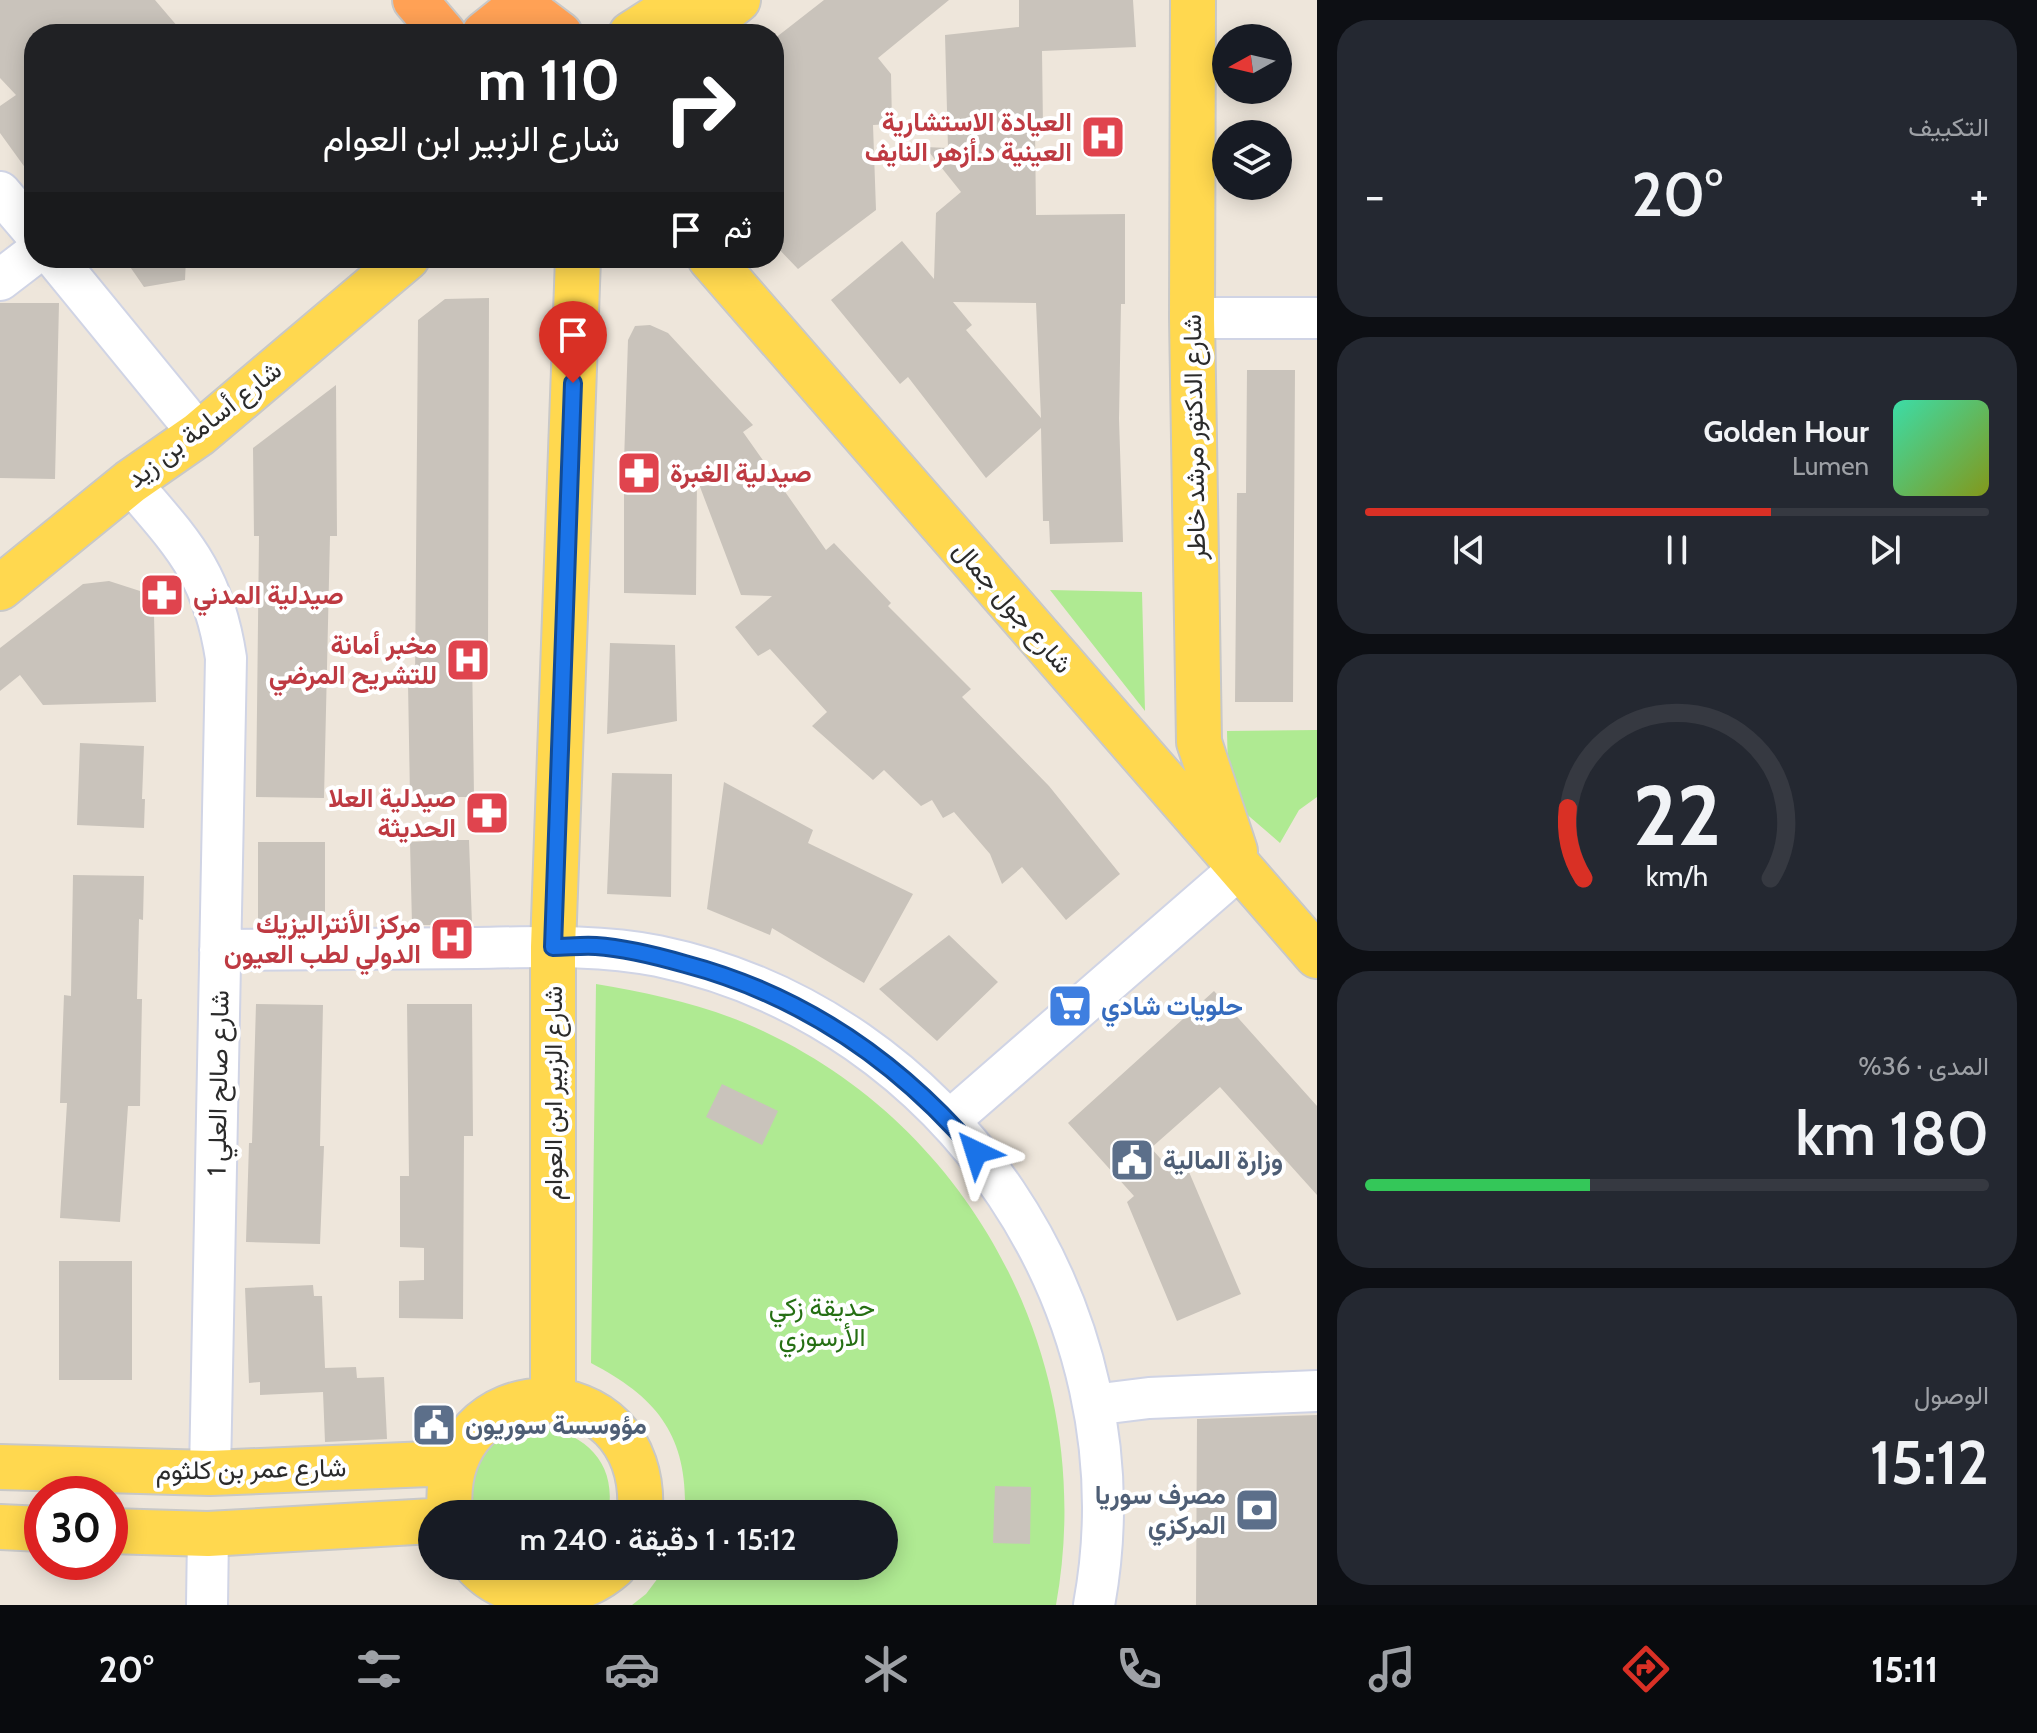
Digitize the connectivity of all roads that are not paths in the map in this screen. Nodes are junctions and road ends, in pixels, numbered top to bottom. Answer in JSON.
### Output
{"nodes":[{"id":1,"x":415,"y":0,"type":"edge"},
{"id":2,"x":684,"y":0,"type":"edge"},
{"id":3,"x":738,"y":0,"type":"edge"},
{"id":4,"x":1193,"y":0,"type":"edge"},
{"id":5,"x":518,"y":2,"type":"edge"},
{"id":6,"x":435,"y":24,"type":"edge"},
{"id":7,"x":495,"y":24,"type":"edge"},
{"id":8,"x":547,"y":24,"type":"edge"},
{"id":9,"x":647,"y":24,"type":"edge"},
{"id":10,"x":708,"y":24,"type":"edge"},
{"id":11,"x":0,"y":192,"type":"edge"},
{"id":12,"x":0,"y":213,"type":"edge"},
{"id":13,"x":24,"y":220,"type":"edge"},
{"id":14,"x":24,"y":226,"type":"edge"},
{"id":15,"x":24,"y":262,"type":"edge"},
{"id":16,"x":63,"y":268,"type":"edge"},
{"id":17,"x":395,"y":268,"type":"edge"},
{"id":18,"x":578,"y":268,"type":"edge"},
{"id":19,"x":719,"y":268,"type":"edge"},
{"id":20,"x":0,"y":280,"type":"edge"},
{"id":21,"x":1192,"y":318,"type":"junction"},
{"id":22,"x":1317,"y":318,"type":"edge"},
{"id":23,"x":199,"y":434,"type":"junction"},
{"id":24,"x":130,"y":482,"type":"junction"},
{"id":25,"x":0,"y":588,"type":"edge"},
{"id":26,"x":1240,"y":868,"type":"junction"},
{"id":27,"x":553,"y":947,"type":"junction"},
{"id":28,"x":220,"y":950,"type":"junction"},
{"id":29,"x":1317,"y":956,"type":"edge"},
{"id":30,"x":949,"y":1121,"type":"junction"},
{"id":31,"x":1317,"y":1391,"type":"edge"},
{"id":32,"x":553,"y":1400,"type":"junction"},
{"id":33,"x":1093,"y":1405,"type":"junction"},
{"id":34,"x":453,"y":1463,"type":"junction"},
{"id":35,"x":0,"y":1467,"type":"edge"},
{"id":36,"x":210,"y":1473,"type":"junction"},
{"id":37,"x":449,"y":1500,"type":"edge"},
{"id":38,"x":641,"y":1500,"type":"edge"},
{"id":39,"x":418,"y":1522,"type":"edge"},
{"id":40,"x":0,"y":1527,"type":"edge"},
{"id":41,"x":24,"y":1528,"type":"edge"},
{"id":42,"x":128,"y":1532,"type":"edge"},
{"id":43,"x":208,"y":1534,"type":"junction"},
{"id":44,"x":496,"y":1580,"type":"edge"},
{"id":45,"x":596,"y":1580,"type":"edge"},
{"id":46,"x":561,"y":1599,"type":"edge"},
{"id":47,"x":207,"y":1605,"type":"edge"},
{"id":48,"x":1094,"y":1605,"type":"edge"}],
"edges":[{"from":1,"to":6,"type":"highway"},
{"from":2,"to":9,"type":"main road"},
{"from":3,"to":10,"type":"main road"},
{"from":4,"to":21,"type":"main road","name":"شارع الدكتور مرشد خاطر"},
{"from":5,"to":7,"type":"highway"},
{"from":5,"to":8,"type":"highway"},
{"from":11,"to":13,"type":"street"},
{"from":12,"to":14,"type":"street"},
{"from":15,"to":20,"type":"street"},
{"from":16,"to":23,"type":"street"},
{"from":17,"to":23,"type":"main road","name":"شارع أسامة بن زيد"},
{"from":18,"to":27,"type":"main road","name":"شارع الزبير ابن العوام"},
{"from":19,"to":26,"type":"main road","name":"شارع جول جمال"},
{"from":21,"to":22,"type":"street"},
{"from":21,"to":26,"type":"main road","name":"شارع الدكتور مرشد خاطر"},
{"from":23,"to":24,"type":"main road","name":"شارع أسامة بن زيد"},
{"from":24,"to":25,"type":"main road","name":"شارع أسامة بن زيد"},
{"from":24,"to":28,"type":"street","name":"شارع صالح العلي 1"},
{"from":26,"to":29,"type":"main road","name":"شارع جول جمال"},
{"from":26,"to":30,"type":"street"},
{"from":27,"to":28,"type":"street"},
{"from":27,"to":30,"type":"street"},
{"from":27,"to":32,"type":"main road","name":"شارع الزبير ابن العوام"},
{"from":28,"to":36,"type":"street","name":"شارع صالح العلي 1"},
{"from":30,"to":33,"type":"street"},
{"from":31,"to":33,"type":"street"},
{"from":32,"to":34,"type":"main road"},
{"from":32,"to":38,"type":"main road"},
{"from":33,"to":48,"type":"street"},
{"from":34,"to":36,"type":"main road","name":"شارع عمر بن كلثوم"},
{"from":34,"to":37,"type":"main road"},
{"from":35,"to":36,"type":"main road","name":"شارع عمر بن كلثوم"},
{"from":39,"to":43,"type":"main road"},
{"from":40,"to":41,"type":"main road"},
{"from":42,"to":43,"type":"main road"},
{"from":43,"to":47,"type":"street"},
{"from":44,"to":46,"type":"main road"},
{"from":45,"to":46,"type":"main road"}]}
